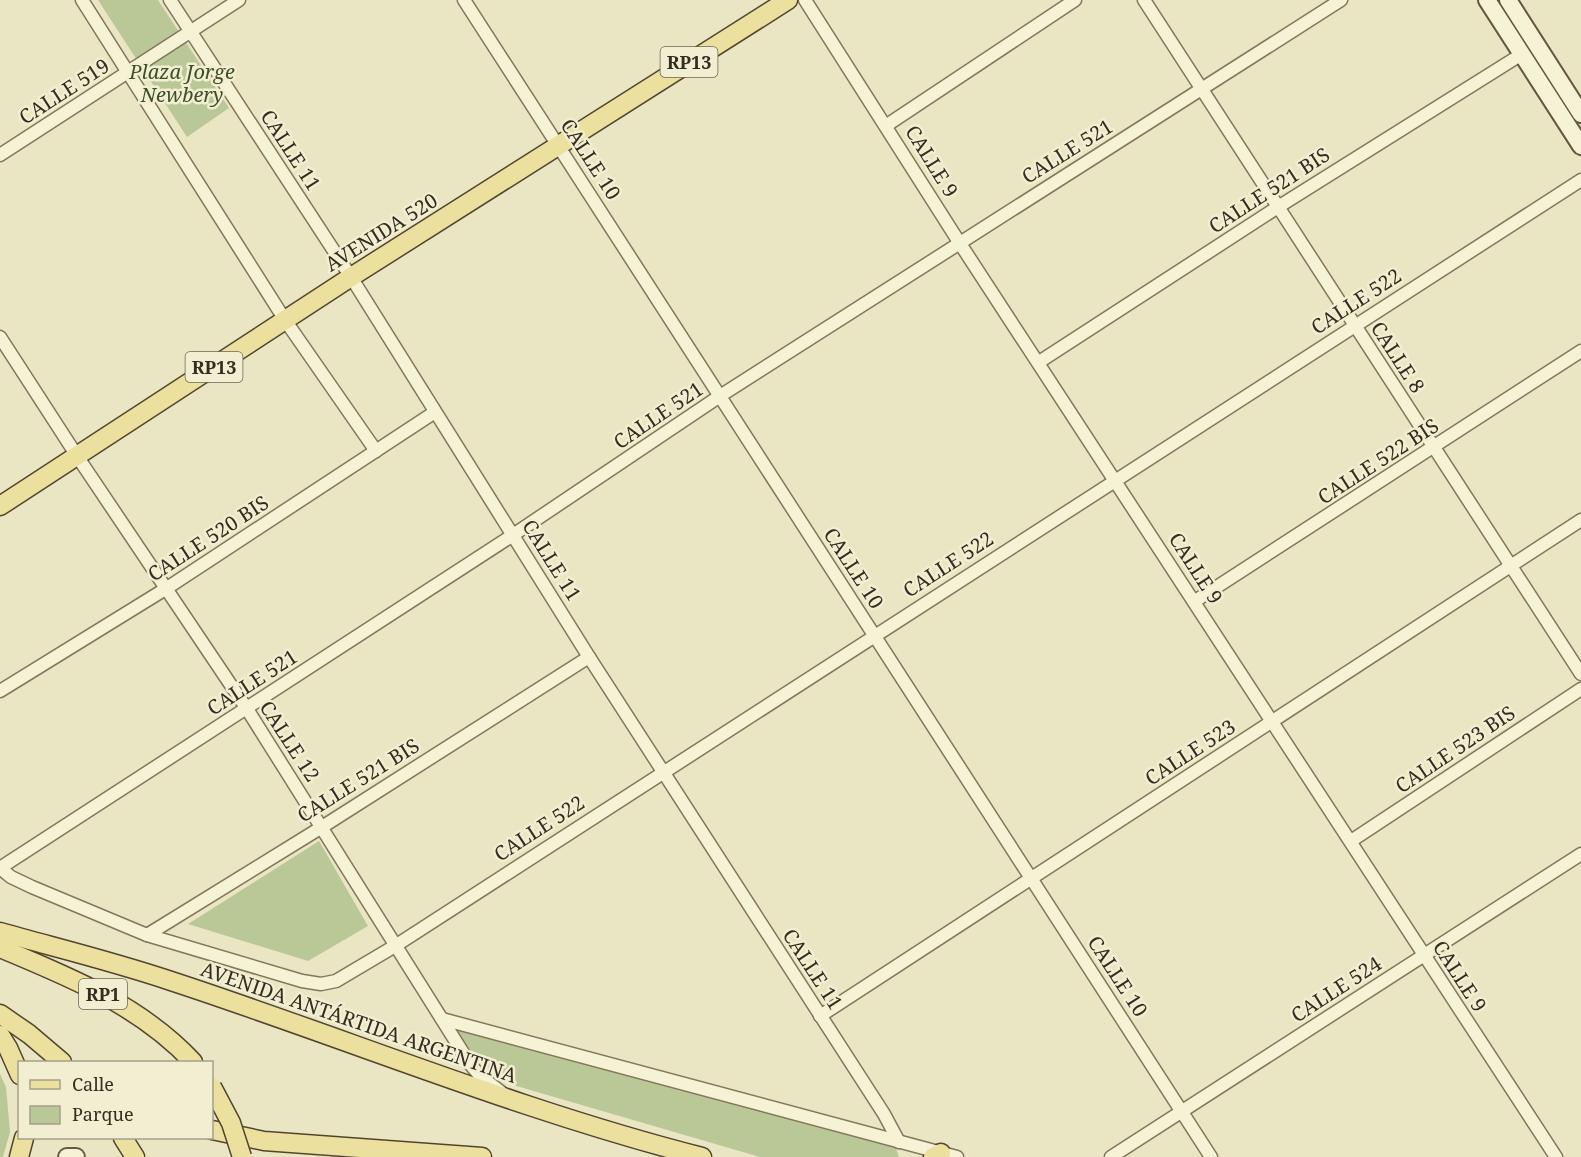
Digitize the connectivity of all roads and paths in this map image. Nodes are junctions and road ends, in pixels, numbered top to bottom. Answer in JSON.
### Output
{"nodes":[{"id":1,"x":82,"y":0,"type":"edge"},
{"id":2,"x":170,"y":0,"type":"edge"},
{"id":3,"x":239,"y":0,"type":"edge"},
{"id":4,"x":464,"y":0,"type":"edge"},
{"id":5,"x":788,"y":0,"type":"edge"},
{"id":6,"x":805,"y":0,"type":"edge"},
{"id":7,"x":1075,"y":0,"type":"edge"},
{"id":8,"x":1144,"y":0,"type":"edge"},
{"id":9,"x":1341,"y":0,"type":"edge"},
{"id":10,"x":1487,"y":0,"type":"edge"},
{"id":11,"x":1508,"y":0,"type":"edge"},
{"id":12,"x":191,"y":31,"type":"junction"},
{"id":13,"x":1522,"y":54,"type":"junction"},
{"id":14,"x":129,"y":72,"type":"junction"},
{"id":15,"x":1202,"y":89,"type":"junction"},
{"id":16,"x":1581,"y":114,"type":"edge"},
{"id":17,"x":887,"y":125,"type":"junction"},
{"id":18,"x":559,"y":145,"type":"junction"},
{"id":19,"x":1581,"y":146,"type":"edge"},
{"id":20,"x":0,"y":155,"type":"edge"},
{"id":21,"x":1581,"y":180,"type":"edge"},
{"id":22,"x":1278,"y":207,"type":"junction"},
{"id":23,"x":959,"y":242,"type":"junction"},
{"id":24,"x":351,"y":278,"type":"junction"},
{"id":25,"x":285,"y":320,"type":"junction"},
{"id":26,"x":1355,"y":326,"type":"junction"},
{"id":27,"x":0,"y":337,"type":"edge"},
{"id":28,"x":1581,"y":351,"type":"edge"},
{"id":29,"x":1040,"y":362,"type":"junction"},
{"id":30,"x":720,"y":396,"type":"junction"},
{"id":31,"x":435,"y":412,"type":"junction"},
{"id":32,"x":1434,"y":448,"type":"junction"},
{"id":33,"x":376,"y":451,"type":"junction"},
{"id":34,"x":77,"y":456,"type":"junction"},
{"id":35,"x":1115,"y":481,"type":"junction"},
{"id":36,"x":0,"y":506,"type":"edge"},
{"id":37,"x":1581,"y":520,"type":"edge"},
{"id":38,"x":513,"y":535,"type":"junction"},
{"id":39,"x":1512,"y":567,"type":"junction"},
{"id":40,"x":167,"y":588,"type":"junction"},
{"id":41,"x":1195,"y":601,"type":"junction"},
{"id":42,"x":874,"y":636,"type":"junction"},
{"id":43,"x":589,"y":657,"type":"junction"},
{"id":44,"x":1581,"y":675,"type":"edge"},
{"id":45,"x":1581,"y":689,"type":"edge"},
{"id":46,"x":0,"y":691,"type":"edge"},
{"id":47,"x":247,"y":710,"type":"junction"},
{"id":48,"x":1273,"y":721,"type":"junction"},
{"id":49,"x":664,"y":772,"type":"junction"},
{"id":50,"x":322,"y":827,"type":"junction"},
{"id":51,"x":1352,"y":841,"type":"junction"},
{"id":52,"x":1581,"y":854,"type":"edge"},
{"id":53,"x":0,"y":868,"type":"edge"},
{"id":54,"x":1031,"y":877,"type":"junction"},
{"id":55,"x":0,"y":932,"type":"edge"},
{"id":56,"x":147,"y":935,"type":"junction"},
{"id":57,"x":395,"y":946,"type":"junction"},
{"id":58,"x":0,"y":948,"type":"edge"},
{"id":59,"x":1423,"y":956,"type":"junction"},
{"id":60,"x":336,"y":981,"type":"joint"},
{"id":61,"x":0,"y":1014,"type":"edge"},
{"id":62,"x":820,"y":1016,"type":"junction"},
{"id":63,"x":442,"y":1018,"type":"junction"},
{"id":64,"x":0,"y":1035,"type":"edge"},
{"id":65,"x":61,"y":1061,"type":"edge"},
{"id":66,"x":192,"y":1061,"type":"edge"},
{"id":67,"x":18,"y":1070,"type":"edge"},
{"id":68,"x":213,"y":1089,"type":"edge"},
{"id":69,"x":512,"y":1100,"type":"junction"},
{"id":70,"x":1182,"y":1112,"type":"junction"},
{"id":71,"x":213,"y":1130,"type":"edge"},
{"id":72,"x":24,"y":1139,"type":"edge"},
{"id":73,"x":124,"y":1139,"type":"edge"},
{"id":74,"x":899,"y":1142,"type":"junction"},
{"id":75,"x":944,"y":1156,"type":"edge"},
{"id":76,"x":19,"y":1157,"type":"edge"},
{"id":77,"x":67,"y":1157,"type":"edge"},
{"id":78,"x":76,"y":1157,"type":"edge"},
{"id":79,"x":135,"y":1157,"type":"edge"},
{"id":80,"x":242,"y":1157,"type":"edge"},
{"id":81,"x":482,"y":1157,"type":"edge"},
{"id":82,"x":702,"y":1157,"type":"edge"},
{"id":83,"x":1112,"y":1157,"type":"edge"},
{"id":84,"x":1211,"y":1157,"type":"edge"},
{"id":85,"x":1556,"y":1157,"type":"edge"}],
"edges":[{"from":1,"to":14,"type":"street"},
{"from":2,"to":12,"type":"street","name":"CALLE 11"},
{"from":3,"to":12,"type":"street","name":"CALLE 519"},
{"from":4,"to":18,"type":"street","name":"CALLE 10"},
{"from":5,"to":18,"type":"main road","name":"AVENIDA 520","number":"RP13"},
{"from":6,"to":17,"type":"street","name":"CALLE 9"},
{"from":7,"to":17,"type":"street"},
{"from":8,"to":15,"type":"street","name":"CALLE 8"},
{"from":9,"to":15,"type":"street","name":"CALLE 521"},
{"from":10,"to":13,"type":"main road"},
{"from":11,"to":16,"type":"main road"},
{"from":12,"to":14,"type":"street","name":"CALLE 519"},
{"from":12,"to":24,"type":"street","name":"CALLE 11"},
{"from":13,"to":19,"type":"main road"},
{"from":13,"to":22,"type":"street","name":"CALLE 521 BIS"},
{"from":14,"to":20,"type":"street","name":"CALLE 519"},
{"from":14,"to":25,"type":"street"},
{"from":15,"to":22,"type":"street","name":"CALLE 8"},
{"from":15,"to":23,"type":"street","name":"CALLE 521"},
{"from":17,"to":23,"type":"street","name":"CALLE 9"},
{"from":18,"to":24,"type":"main road","name":"AVENIDA 520","number":"RP13"},
{"from":18,"to":30,"type":"street","name":"CALLE 10"},
{"from":21,"to":26,"type":"street","name":"CALLE 522"},
{"from":22,"to":26,"type":"street","name":"CALLE 8"},
{"from":22,"to":29,"type":"street","name":"CALLE 521 BIS"},
{"from":23,"to":29,"type":"street","name":"CALLE 9"},
{"from":23,"to":30,"type":"street","name":"CALLE 521"},
{"from":24,"to":25,"type":"main road","name":"AVENIDA 520","number":"RP13"},
{"from":24,"to":31,"type":"street","name":"CALLE 11"},
{"from":25,"to":33,"type":"street"},
{"from":25,"to":34,"type":"main road","name":"AVENIDA 520","number":"RP13"},
{"from":26,"to":32,"type":"street","name":"CALLE 8"},
{"from":26,"to":35,"type":"street","name":"CALLE 522"},
{"from":27,"to":34,"type":"street","name":"CALLE 12"},
{"from":28,"to":32,"type":"street","name":"CALLE 522 BIS"},
{"from":29,"to":35,"type":"street","name":"CALLE 9"},
{"from":30,"to":38,"type":"street","name":"CALLE 521"},
{"from":30,"to":42,"type":"street","name":"CALLE 10"},
{"from":31,"to":33,"type":"street","name":"CALLE 520 BIS"},
{"from":31,"to":38,"type":"street","name":"CALLE 11"},
{"from":32,"to":39,"type":"street","name":"CALLE 8"},
{"from":32,"to":41,"type":"street","name":"CALLE 522 BIS"},
{"from":33,"to":40,"type":"street","name":"CALLE 520 BIS"},
{"from":34,"to":36,"type":"main road","name":"AVENIDA 520","number":"RP13"},
{"from":34,"to":40,"type":"street","name":"CALLE 12"},
{"from":35,"to":41,"type":"street","name":"CALLE 9"},
{"from":35,"to":42,"type":"street","name":"CALLE 522"},
{"from":37,"to":39,"type":"street","name":"CALLE 523"},
{"from":38,"to":43,"type":"street","name":"CALLE 11"},
{"from":38,"to":47,"type":"street","name":"CALLE 521"},
{"from":39,"to":44,"type":"street","name":"CALLE 8"},
{"from":39,"to":48,"type":"street","name":"CALLE 523"},
{"from":40,"to":46,"type":"street","name":"CALLE 520 BIS"},
{"from":40,"to":47,"type":"street","name":"CALLE 12"},
{"from":41,"to":48,"type":"street","name":"CALLE 9"},
{"from":42,"to":49,"type":"street","name":"CALLE 522"},
{"from":42,"to":54,"type":"street","name":"CALLE 10"},
{"from":43,"to":49,"type":"street","name":"CALLE 11"},
{"from":43,"to":50,"type":"street","name":"CALLE 521 BIS"},
{"from":45,"to":51,"type":"street","name":"CALLE 523 BIS"},
{"from":47,"to":50,"type":"street","name":"CALLE 12"},
{"from":47,"to":53,"type":"street","name":"CALLE 521"},
{"from":48,"to":51,"type":"street","name":"CALLE 9"},
{"from":48,"to":54,"type":"street","name":"CALLE 523"},
{"from":49,"to":57,"type":"street","name":"CALLE 522"},
{"from":49,"to":62,"type":"street","name":"CALLE 11"},
{"from":50,"to":56,"type":"street","name":"CALLE 521 BIS"},
{"from":50,"to":57,"type":"street","name":"CALLE 12"},
{"from":51,"to":59,"type":"street","name":"CALLE 9"},
{"from":52,"to":59,"type":"street","name":"CALLE 524"},
{"from":53,"to":56,"type":"street","name":"AVENIDA ANTÁRTIDA ARGENTINA"},
{"from":54,"to":62,"type":"street","name":"CALLE 523"},
{"from":54,"to":70,"type":"street","name":"CALLE 10"},
{"from":55,"to":69,"type":"main road","name":"AVENIDA ANTÁRTIDA ARGENTINA"},
{"from":56,"to":60,"type":"street","name":"AVENIDA ANTÁRTIDA ARGENTINA"},
{"from":57,"to":60,"type":"street","name":"CALLE 522"},
{"from":57,"to":63,"type":"street","name":"CALLE 12"},
{"from":58,"to":66,"type":"main road","number":"RP1"},
{"from":59,"to":70,"type":"street","name":"CALLE 524"},
{"from":59,"to":85,"type":"street","name":"CALLE 9"},
{"from":61,"to":65,"type":"main road"},
{"from":62,"to":74,"type":"street","name":"CALLE 11"},
{"from":63,"to":69,"type":"street","name":"CALLE 12"},
{"from":63,"to":74,"type":"street","name":"AVENIDA ANTÁRTIDA ARGENTINA"},
{"from":64,"to":67,"type":"main road"},
{"from":68,"to":80,"type":"main road","bridge":true},
{"from":69,"to":82,"type":"main road","name":"AVENIDA ANTÁRTIDA ARGENTINA"},
{"from":70,"to":83,"type":"street","name":"CALLE 524"},
{"from":70,"to":84,"type":"street","name":"CALLE 10"},
{"from":71,"to":81,"type":"main road"},
{"from":72,"to":76,"type":"main road"},
{"from":73,"to":79,"type":"main road"},
{"from":74,"to":75,"type":"street","name":"AVENIDA ANTÁRTIDA ARGENTINA"},
{"from":77,"to":78,"type":"main road"}]}
